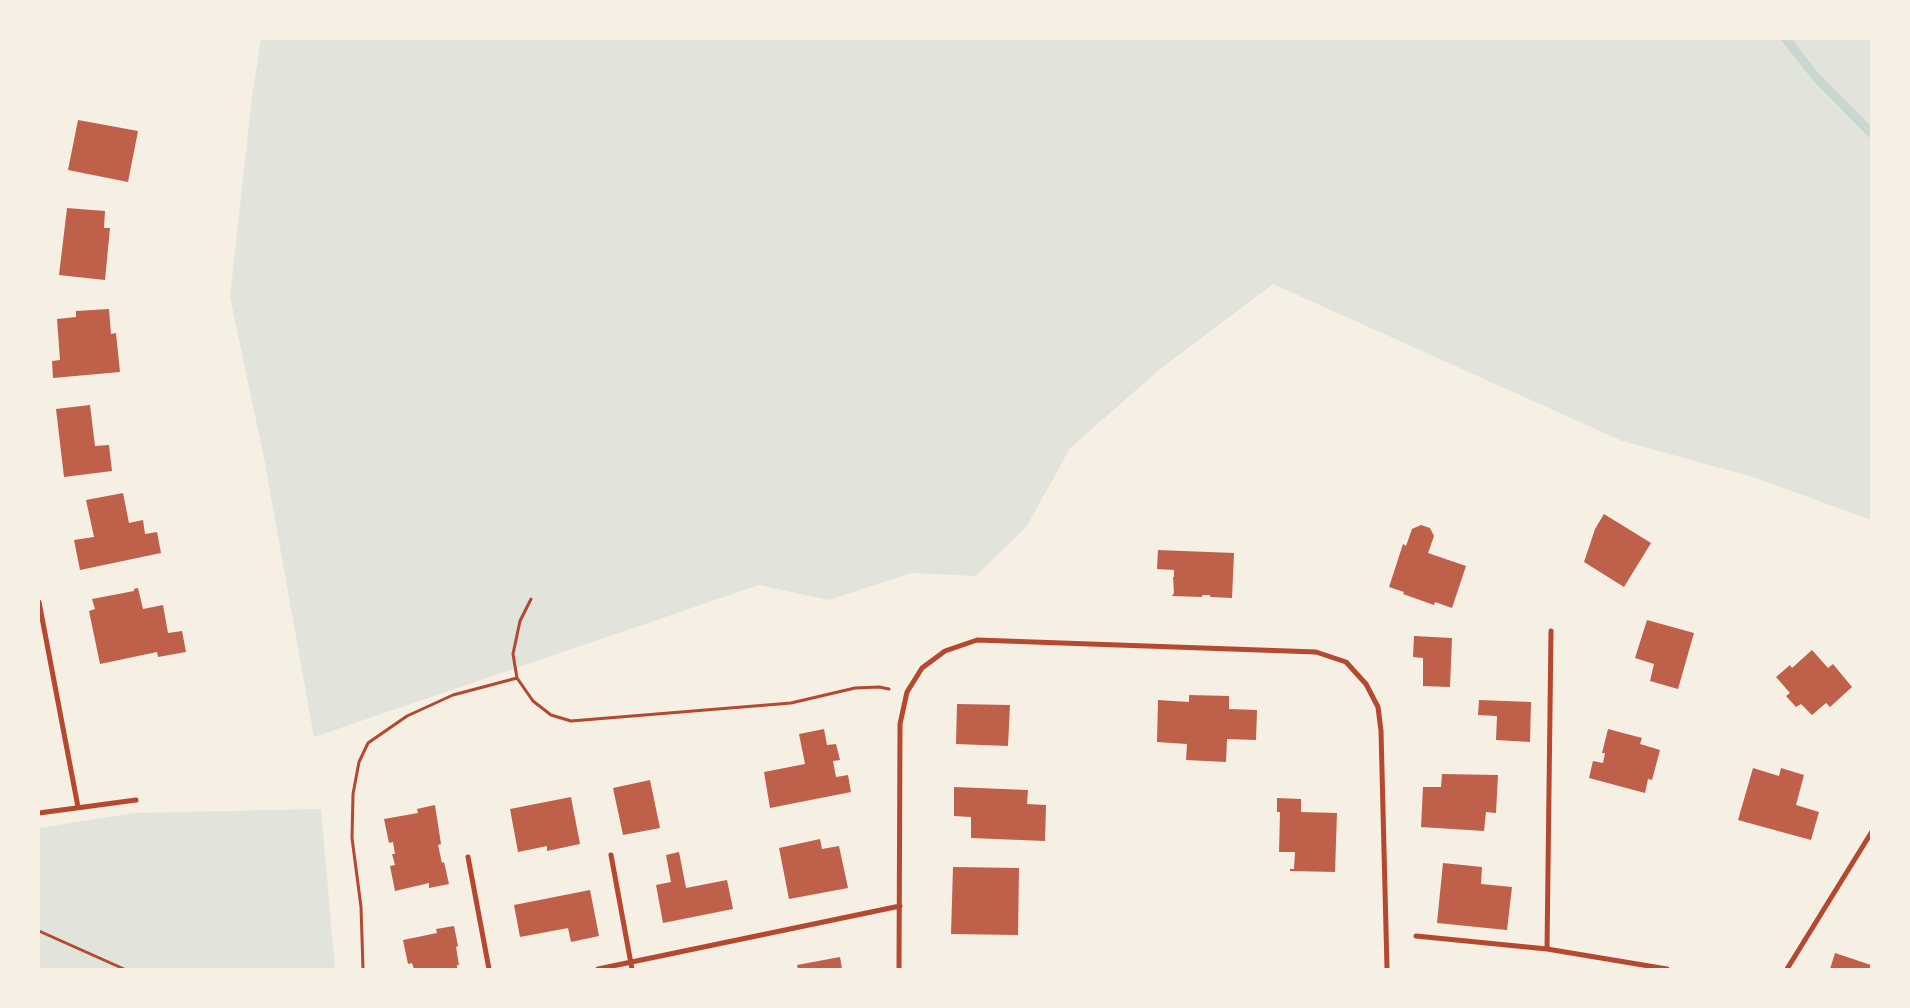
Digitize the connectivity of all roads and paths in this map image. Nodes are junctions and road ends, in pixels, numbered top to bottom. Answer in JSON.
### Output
{"nodes":[{"id":1,"x":531,"y":599,"type":"dead end"},
{"id":2,"x":39,"y":602,"type":"edge"},
{"id":3,"x":1551,"y":631,"type":"dead end"},
{"id":4,"x":517,"y":678,"type":"junction"},
{"id":5,"x":907,"y":692,"type":"junction"},
{"id":6,"x":136,"y":800,"type":"dead end"},
{"id":7,"x":78,"y":807,"type":"junction"},
{"id":8,"x":39,"y":813,"type":"edge"},
{"id":9,"x":1871,"y":833,"type":"edge"},
{"id":10,"x":611,"y":855,"type":"dead end"},
{"id":11,"x":468,"y":857,"type":"dead end"},
{"id":12,"x":900,"y":906,"type":"junction"},
{"id":13,"x":39,"y":931,"type":"edge"},
{"id":14,"x":1416,"y":936,"type":"dead end"},
{"id":15,"x":1546,"y":949,"type":"junction"},
{"id":16,"x":631,"y":966,"type":"edge"},
{"id":17,"x":1658,"y":968,"type":"edge"},
{"id":18,"x":124,"y":969,"type":"edge"},
{"id":19,"x":363,"y":969,"type":"edge"},
{"id":20,"x":489,"y":969,"type":"edge"},
{"id":21,"x":598,"y":969,"type":"edge"},
{"id":22,"x":899,"y":969,"type":"edge"},
{"id":23,"x":1387,"y":969,"type":"edge"},
{"id":24,"x":1667,"y":969,"type":"edge"},
{"id":25,"x":1786,"y":969,"type":"edge"}],
"edges":[{"from":1,"to":4,"type":"path"},
{"from":2,"to":7,"type":"street"},
{"from":3,"to":15,"type":"street"},
{"from":4,"to":5,"type":"path"},
{"from":4,"to":19,"type":"path"},
{"from":5,"to":12,"type":"street"},
{"from":5,"to":23,"type":"street"},
{"from":6,"to":7,"type":"street"},
{"from":7,"to":8,"type":"street"},
{"from":9,"to":25,"type":"street"},
{"from":10,"to":16,"type":"street"},
{"from":11,"to":20,"type":"street"},
{"from":12,"to":16,"type":"street"},
{"from":12,"to":22,"type":"street"},
{"from":13,"to":18,"type":"path"},
{"from":14,"to":15,"type":"street"},
{"from":15,"to":17,"type":"street"},
{"from":16,"to":21,"type":"street"},
{"from":17,"to":24,"type":"street"}]}
